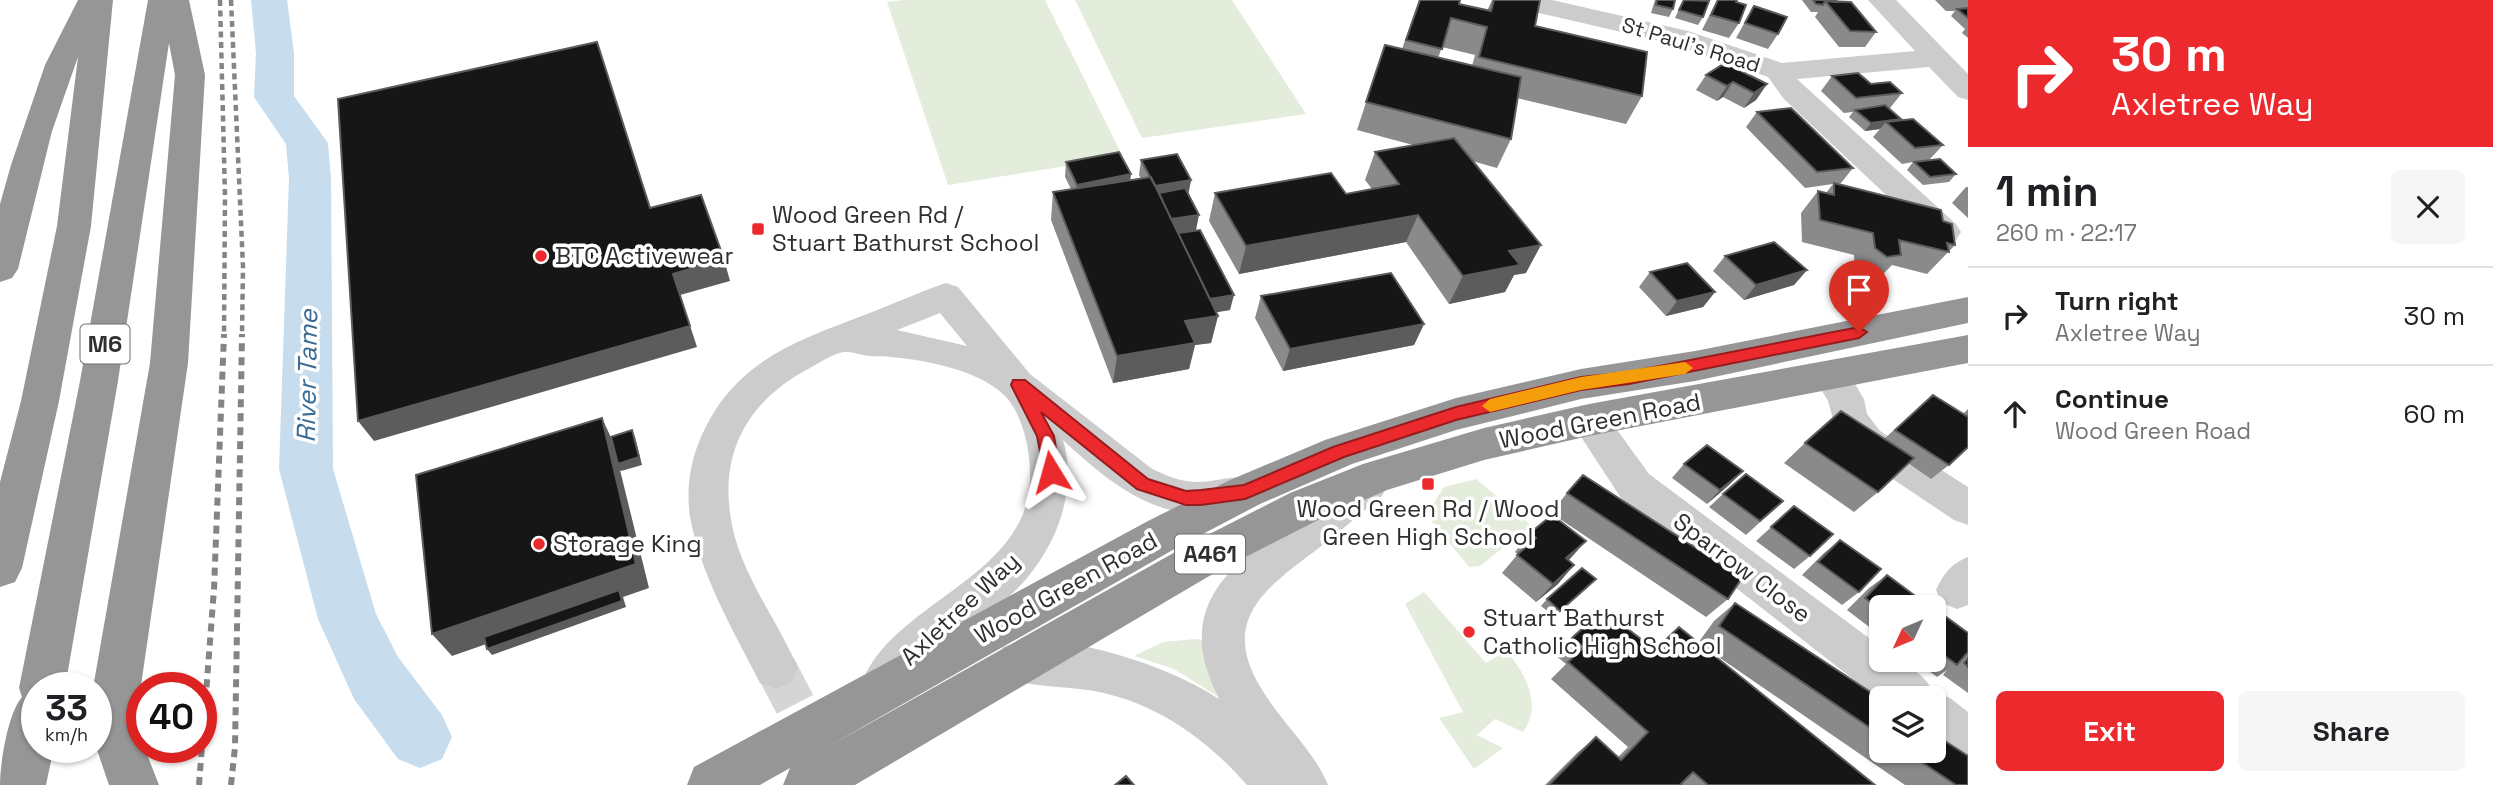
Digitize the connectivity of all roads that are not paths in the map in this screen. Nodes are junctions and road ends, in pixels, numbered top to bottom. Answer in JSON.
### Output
{"nodes":[{"id":1,"x":92,"y":0,"type":"edge"},
{"id":2,"x":99,"y":0,"type":"edge"},
{"id":3,"x":162,"y":0,"type":"edge"},
{"id":4,"x":175,"y":0,"type":"edge"},
{"id":5,"x":1518,"y":0,"type":"edge"},
{"id":6,"x":1881,"y":0,"type":"edge"},
{"id":7,"x":1935,"y":58,"type":"junction"},
{"id":8,"x":1782,"y":71,"type":"junction"},
{"id":9,"x":1968,"y":91,"type":"edge"},
{"id":10,"x":1945,"y":232,"type":"edge"},
{"id":11,"x":0,"y":269,"type":"edge"},
{"id":12,"x":1968,"y":310,"type":"edge"},
{"id":13,"x":837,"y":342,"type":"junction"},
{"id":14,"x":1968,"y":349,"type":"edge"},
{"id":15,"x":1831,"y":376,"type":"junction"},
{"id":16,"x":1019,"y":385,"type":"junction"},
{"id":17,"x":1589,"y":420,"type":"junction"},
{"id":18,"x":1377,"y":476,"type":"junction"},
{"id":19,"x":1245,"y":492,"type":"junction"},
{"id":20,"x":1968,"y":508,"type":"edge"},
{"id":21,"x":0,"y":568,"type":"edge"},
{"id":22,"x":1019,"y":662,"type":"junction"},
{"id":23,"x":776,"y":668,"type":"tunnel mouth"},
{"id":24,"x":46,"y":672,"type":"edge"},
{"id":25,"x":1897,"y":686,"type":"edge"},
{"id":26,"x":858,"y":705,"type":"junction"},
{"id":27,"x":1946,"y":723,"type":"edge"},
{"id":28,"x":1968,"y":740,"type":"edge"},
{"id":29,"x":26,"y":763,"type":"edge"},
{"id":30,"x":21,"y":785,"type":"edge"},
{"id":31,"x":134,"y":785,"type":"edge"},
{"id":32,"x":712,"y":785,"type":"edge"},
{"id":33,"x":808,"y":785,"type":"edge"},
{"id":34,"x":1278,"y":785,"type":"edge"},
{"id":35,"x":1304,"y":785,"type":"edge"}],
"edges":[{"from":1,"to":11,"type":"highway"},
{"from":2,"to":21,"type":"highway","number":"M6"},
{"from":3,"to":24,"type":"highway","number":"M6"},
{"from":4,"to":31,"type":"highway"},
{"from":5,"to":8,"type":"street","name":"St Paul's Road"},
{"from":6,"to":7,"type":"street"},
{"from":7,"to":8,"type":"street","name":"St Paul's Road"},
{"from":7,"to":9,"type":"street"},
{"from":8,"to":10,"type":"street","name":"St Paul's Road"},
{"from":12,"to":19,"type":"highway","name":"Wood Green Road","number":"A461"},
{"from":13,"to":16,"type":"street","name":"Axletree Way"},
{"from":13,"to":16,"type":"street","name":"Axletree Way"},
{"from":13,"to":23,"type":"street","name":"Axletree Way"},
{"from":14,"to":15,"type":"highway","name":"Wood Green Road","number":"A461"},
{"from":15,"to":17,"type":"highway","name":"Wood Green Road","number":"A461"},
{"from":15,"to":20,"type":"street"},
{"from":16,"to":19,"type":"street","name":"Axletree Way"},
{"from":16,"to":26,"type":"street","name":"Axletree Way"},
{"from":17,"to":18,"type":"highway","name":"Wood Green Road","number":"A461"},
{"from":17,"to":25,"type":"street","name":"Sparrow Close"},
{"from":18,"to":22,"type":"highway","name":"Wood Green Road","number":"A461"},
{"from":18,"to":35,"type":"street"},
{"from":19,"to":26,"type":"highway","name":"Wood Green Road","number":"A461"},
{"from":22,"to":33,"type":"highway","name":"Wood Green Road","number":"A461"},
{"from":22,"to":34,"type":"street"},
{"from":26,"to":32,"type":"highway","name":"Wood Green Road","number":"A461"},
{"from":27,"to":28,"type":"street"},
{"from":29,"to":30,"type":"highway"}]}
